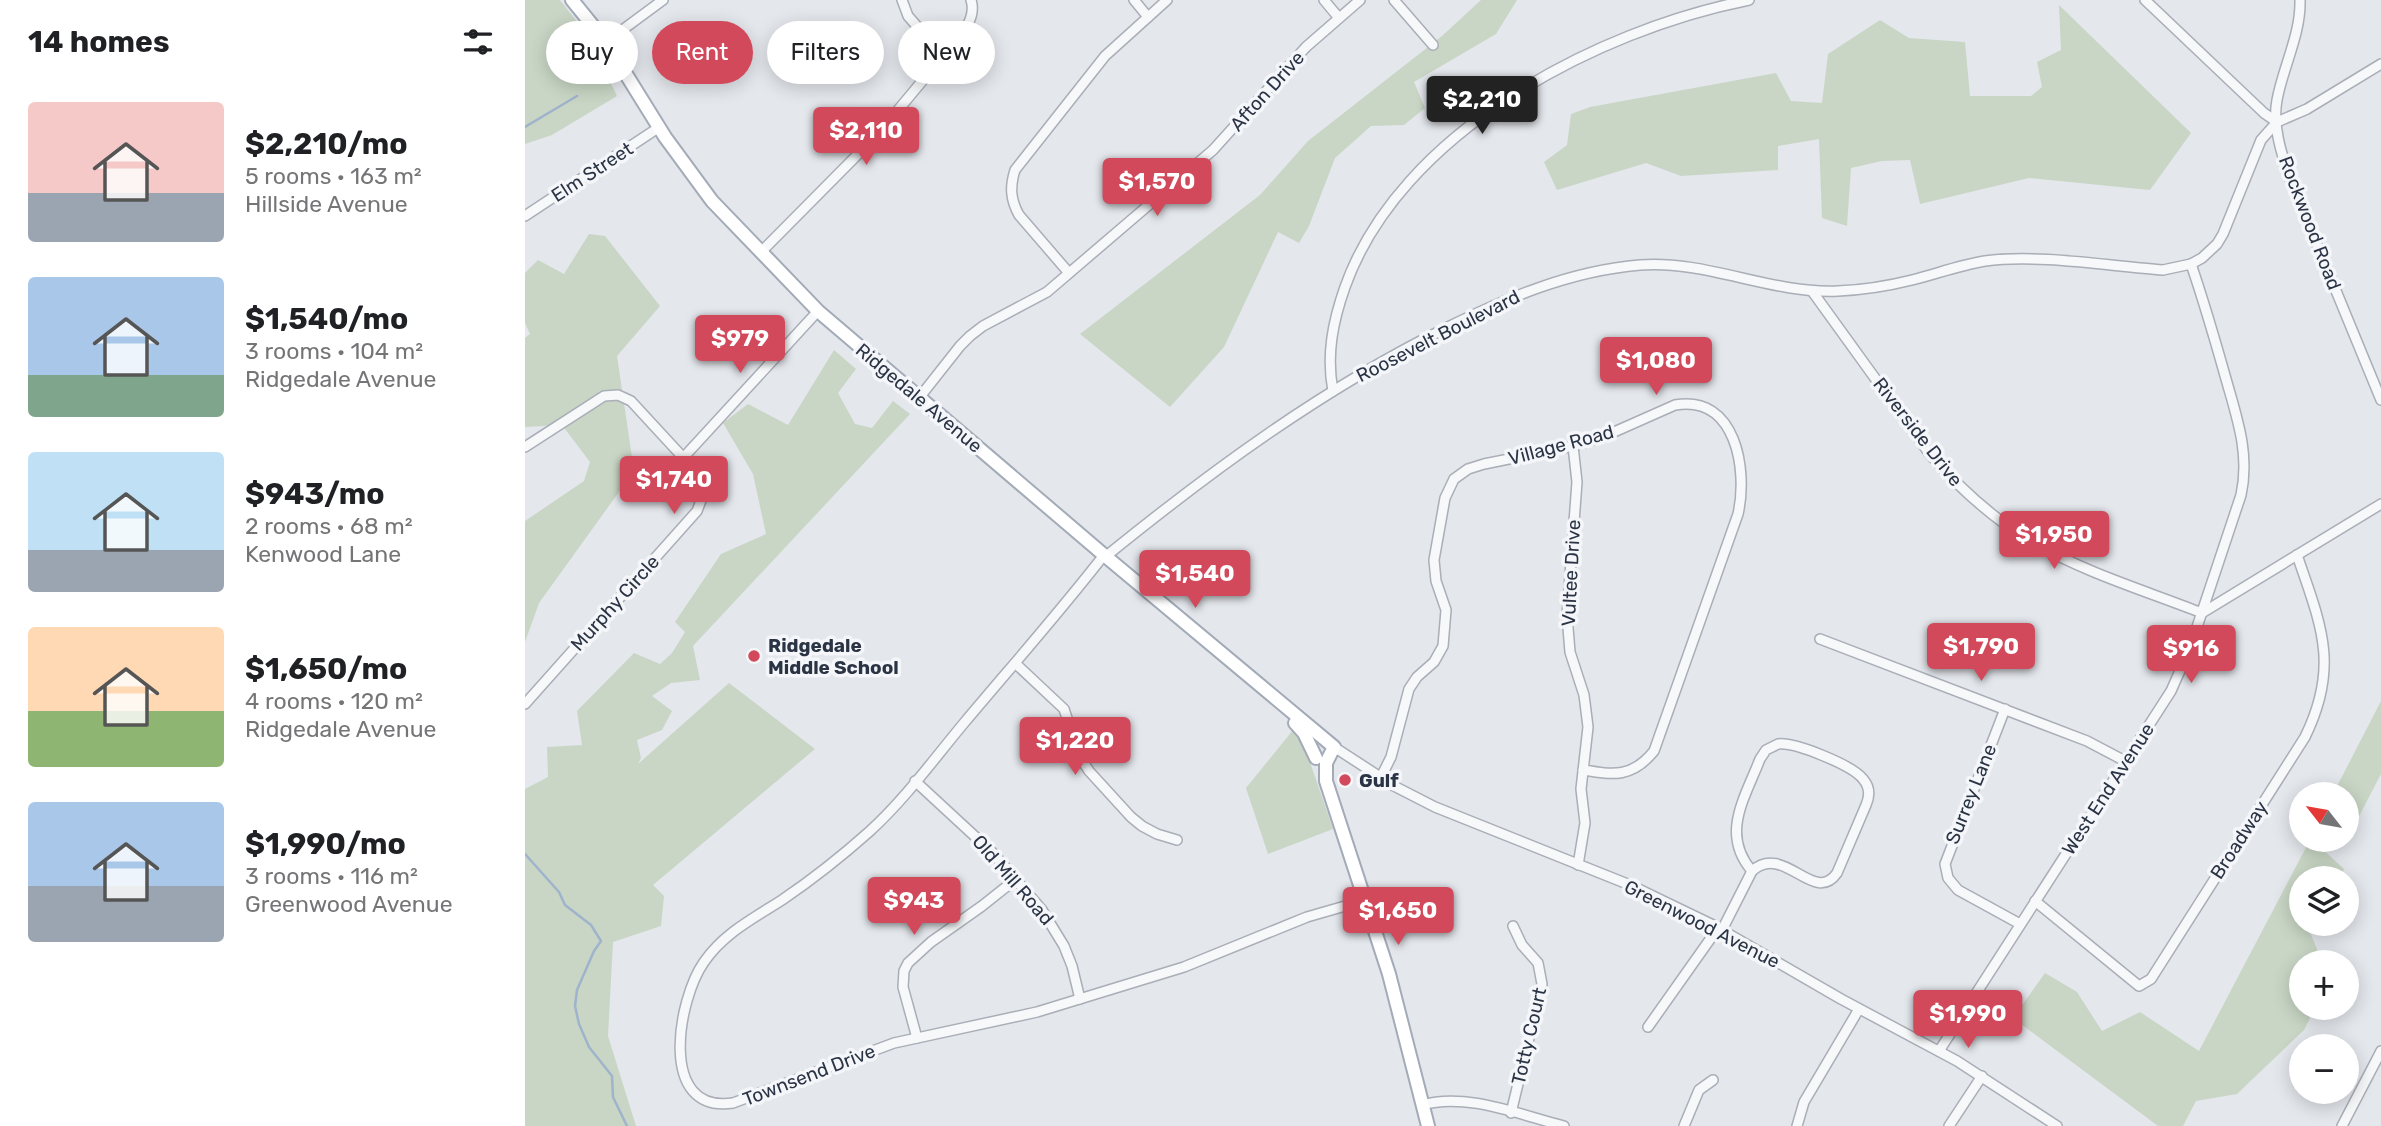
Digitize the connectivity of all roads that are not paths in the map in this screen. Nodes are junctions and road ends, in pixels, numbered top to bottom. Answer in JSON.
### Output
{"nodes":[{"id":1,"x":572,"y":0,"type":"edge"},
{"id":2,"x":663,"y":0,"type":"edge"},
{"id":3,"x":902,"y":0,"type":"edge"},
{"id":4,"x":971,"y":0,"type":"edge"},
{"id":5,"x":1134,"y":0,"type":"edge"},
{"id":6,"x":1167,"y":0,"type":"edge"},
{"id":7,"x":1324,"y":0,"type":"edge"},
{"id":8,"x":1360,"y":0,"type":"edge"},
{"id":9,"x":1394,"y":0,"type":"edge"},
{"id":10,"x":1749,"y":0,"type":"edge"},
{"id":11,"x":2145,"y":0,"type":"edge"},
{"id":12,"x":2300,"y":0,"type":"edge"},
{"id":13,"x":1148,"y":17,"type":"junction"},
{"id":14,"x":1339,"y":18,"type":"junction"},
{"id":15,"x":589,"y":21,"type":"edge"},
{"id":16,"x":634,"y":21,"type":"edge"},
{"id":17,"x":912,"y":21,"type":"edge"},
{"id":18,"x":970,"y":21,"type":"edge"},
{"id":19,"x":1433,"y":45,"type":"dead end"},
{"id":20,"x":2381,"y":64,"type":"edge"},
{"id":21,"x":631,"y":84,"type":"edge"},
{"id":22,"x":920,"y":84,"type":"edge"},
{"id":23,"x":2277,"y":122,"type":"junction"},
{"id":24,"x":658,"y":128,"type":"junction"},
{"id":25,"x":525,"y":216,"type":"edge"},
{"id":26,"x":761,"y":253,"type":"junction"},
{"id":27,"x":2191,"y":264,"type":"junction"},
{"id":28,"x":1069,"y":274,"type":"junction"},
{"id":29,"x":1812,"y":291,"type":"junction"},
{"id":30,"x":818,"y":311,"type":"junction"},
{"id":31,"x":1333,"y":391,"type":"junction"},
{"id":32,"x":919,"y":398,"type":"junction"},
{"id":33,"x":2381,"y":400,"type":"edge"},
{"id":34,"x":1573,"y":446,"type":"junction"},
{"id":35,"x":525,"y":447,"type":"edge"},
{"id":36,"x":683,"y":458,"type":"junction"},
{"id":37,"x":2381,"y":504,"type":"edge"},
{"id":38,"x":2297,"y":555,"type":"junction"},
{"id":39,"x":1104,"y":556,"type":"junction"},
{"id":40,"x":2202,"y":613,"type":"junction"},
{"id":41,"x":1820,"y":639,"type":"dead end"},
{"id":42,"x":1015,"y":663,"type":"junction"},
{"id":43,"x":525,"y":704,"type":"edge"},
{"id":44,"x":2005,"y":709,"type":"junction"},
{"id":45,"x":1291,"y":713,"type":"junction"},
{"id":46,"x":1329,"y":743,"type":"junction"},
{"id":47,"x":1316,"y":758,"type":"junction"},
{"id":48,"x":2125,"y":761,"type":"junction"},
{"id":49,"x":1583,"y":770,"type":"junction"},
{"id":50,"x":1381,"y":777,"type":"junction"},
{"id":51,"x":915,"y":781,"type":"junction"},
{"id":52,"x":1326,"y":781,"type":"junction"},
{"id":53,"x":1177,"y":840,"type":"dead end"},
{"id":54,"x":1578,"y":865,"type":"junction"},
{"id":55,"x":1752,"y":871,"type":"junction"},
{"id":56,"x":1016,"y":879,"type":"junction"},
{"id":57,"x":1366,"y":900,"type":"junction"},
{"id":58,"x":2035,"y":901,"type":"junction"},
{"id":59,"x":2020,"y":924,"type":"junction"},
{"id":60,"x":1513,"y":926,"type":"dead end"},
{"id":61,"x":1720,"y":929,"type":"junction"},
{"id":62,"x":1080,"y":999,"type":"junction"},
{"id":63,"x":1859,"y":1009,"type":"junction"},
{"id":64,"x":1648,"y":1027,"type":"dead end"},
{"id":65,"x":916,"y":1038,"type":"junction"},
{"id":66,"x":1939,"y":1051,"type":"junction"},
{"id":67,"x":2381,"y":1051,"type":"edge"},
{"id":68,"x":1982,"y":1076,"type":"junction"},
{"id":69,"x":1713,"y":1080,"type":"dead end"},
{"id":70,"x":1422,"y":1105,"type":"junction"},
{"id":71,"x":1511,"y":1113,"type":"junction"},
{"id":72,"x":1428,"y":1126,"type":"edge"},
{"id":73,"x":1564,"y":1126,"type":"edge"},
{"id":74,"x":1684,"y":1126,"type":"edge"},
{"id":75,"x":1797,"y":1126,"type":"edge"},
{"id":76,"x":1949,"y":1126,"type":"edge"},
{"id":77,"x":2057,"y":1126,"type":"edge"},
{"id":78,"x":2342,"y":1126,"type":"edge"}],
"edges":[{"from":1,"to":15,"type":"main road","name":"Ridgedale Avenue"},
{"from":2,"to":16,"type":"street"},
{"from":3,"to":17,"type":"street"},
{"from":4,"to":18,"type":"street"},
{"from":5,"to":13,"type":"street"},
{"from":6,"to":13,"type":"street"},
{"from":7,"to":14,"type":"street"},
{"from":8,"to":14,"type":"street","name":"Afton Drive"},
{"from":9,"to":19,"type":"street"},
{"from":10,"to":31,"type":"street"},
{"from":11,"to":23,"type":"street"},
{"from":12,"to":23,"type":"street","name":"Rockwood Road"},
{"from":13,"to":28,"type":"street"},
{"from":14,"to":28,"type":"street","name":"Afton Drive"},
{"from":20,"to":23,"type":"street"},
{"from":21,"to":24,"type":"main road","name":"Ridgedale Avenue"},
{"from":22,"to":26,"type":"street"},
{"from":23,"to":27,"type":"street"},
{"from":23,"to":33,"type":"street","name":"Rockwood Road"},
{"from":24,"to":25,"type":"street","name":"Elm Street"},
{"from":24,"to":26,"type":"main road","name":"Ridgedale Avenue"},
{"from":26,"to":30,"type":"main road","name":"Ridgedale Avenue"},
{"from":27,"to":29,"type":"street","name":"Roosevelt Boulevard"},
{"from":27,"to":40,"type":"street","name":"West End Avenue"},
{"from":28,"to":32,"type":"street","name":"Afton Drive"},
{"from":29,"to":31,"type":"street","name":"Roosevelt Boulevard"},
{"from":29,"to":40,"type":"street","name":"Riverside Drive"},
{"from":30,"to":32,"type":"main road","name":"Ridgedale Avenue"},
{"from":30,"to":36,"type":"street"},
{"from":31,"to":39,"type":"street","name":"Roosevelt Boulevard"},
{"from":32,"to":39,"type":"main road","name":"Ridgedale Avenue"},
{"from":34,"to":49,"type":"street","name":"Vultee Drive"},
{"from":34,"to":49,"type":"street","name":"Village Road"},
{"from":34,"to":50,"type":"street","name":"Village Road"},
{"from":35,"to":36,"type":"street","name":"Murphy Circle"},
{"from":36,"to":43,"type":"street","name":"Murphy Circle"},
{"from":37,"to":38,"type":"street"},
{"from":38,"to":40,"type":"street"},
{"from":38,"to":58,"type":"street","name":"Broadway"},
{"from":39,"to":42,"type":"street","name":"Townsend Drive"},
{"from":39,"to":45,"type":"main road","name":"Ridgedale Avenue"},
{"from":40,"to":48,"type":"street","name":"West End Avenue"},
{"from":41,"to":44,"type":"street"},
{"from":42,"to":51,"type":"street","name":"Townsend Drive"},
{"from":42,"to":53,"type":"street"},
{"from":44,"to":48,"type":"street"},
{"from":44,"to":59,"type":"street","name":"Surrey Lane"},
{"from":45,"to":46,"type":"main road","name":"Ridgedale Avenue"},
{"from":45,"to":47,"type":"main road"},
{"from":46,"to":47,"type":"main road"},
{"from":46,"to":50,"type":"street","name":"Greenwood Avenue"},
{"from":46,"to":52,"type":"main road"},
{"from":47,"to":52,"type":"main road"},
{"from":48,"to":58,"type":"street","name":"West End Avenue"},
{"from":49,"to":54,"type":"street","name":"Vultee Drive"},
{"from":50,"to":54,"type":"street","name":"Greenwood Avenue"},
{"from":51,"to":56,"type":"street","name":"Old Mill Road"},
{"from":51,"to":65,"type":"street","name":"Townsend Drive"},
{"from":52,"to":57,"type":"main road"},
{"from":54,"to":61,"type":"street","name":"Greenwood Avenue"},
{"from":55,"to":55,"type":"street"},
{"from":55,"to":61,"type":"street"},
{"from":56,"to":62,"type":"street","name":"Old Mill Road"},
{"from":56,"to":65,"type":"street"},
{"from":57,"to":62,"type":"street","name":"Townsend Drive"},
{"from":57,"to":70,"type":"main road"},
{"from":58,"to":59,"type":"street","name":"West End Avenue"},
{"from":59,"to":66,"type":"street","name":"West End Avenue"},
{"from":60,"to":71,"type":"street","name":"Totty Court"},
{"from":61,"to":63,"type":"street","name":"Greenwood Avenue"},
{"from":61,"to":64,"type":"street"},
{"from":62,"to":65,"type":"street","name":"Townsend Drive"},
{"from":63,"to":66,"type":"street","name":"Greenwood Avenue"},
{"from":63,"to":75,"type":"street"},
{"from":66,"to":68,"type":"street","name":"Greenwood Avenue"},
{"from":67,"to":78,"type":"street"},
{"from":68,"to":76,"type":"street"},
{"from":68,"to":77,"type":"street","name":"Greenwood Avenue"},
{"from":69,"to":74,"type":"street"},
{"from":70,"to":71,"type":"street"},
{"from":70,"to":72,"type":"main road"},
{"from":71,"to":73,"type":"street"}]}
